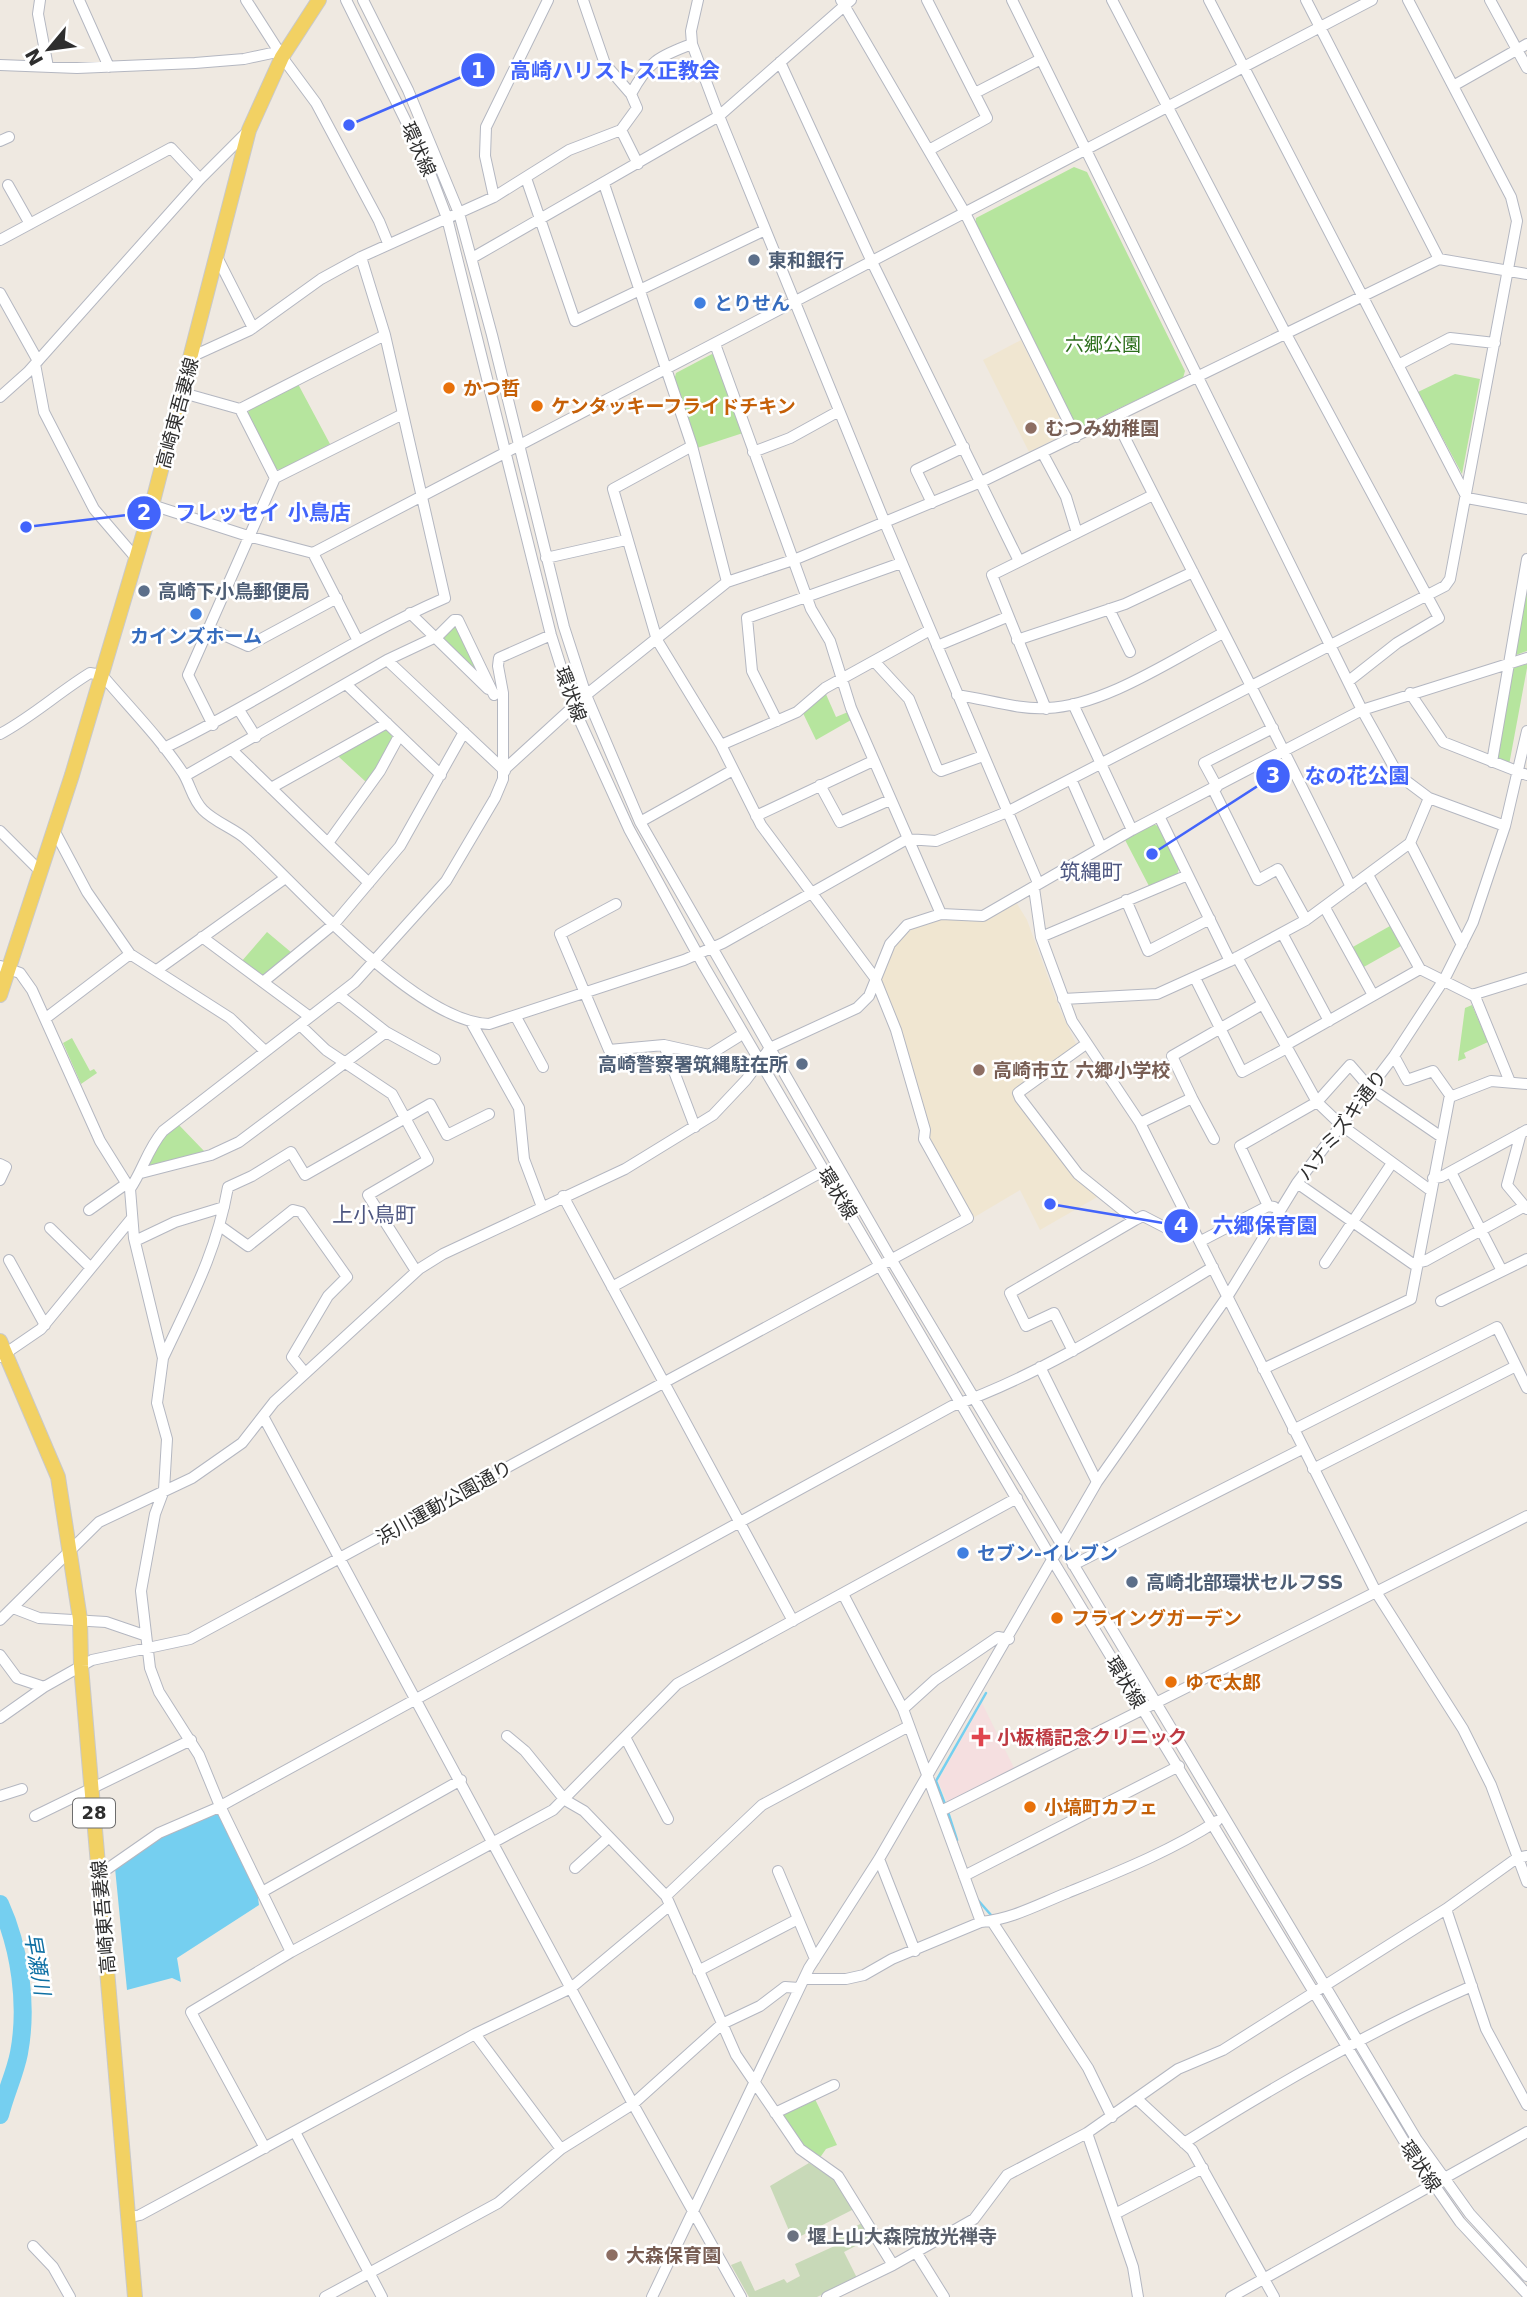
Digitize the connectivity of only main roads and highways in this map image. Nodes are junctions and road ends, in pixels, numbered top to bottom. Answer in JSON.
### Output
{"nodes":[{"id":1,"x":319,"y":0,"type":"edge"},
{"id":2,"x":4,"y":968,"type":"edge"},
{"id":3,"x":0,"y":995,"type":"edge"},
{"id":4,"x":2,"y":1350,"type":"edge"},
{"id":5,"x":135,"y":2297,"type":"edge"}],
"edges":[{"from":1,"to":2,"type":"main road","name":"高崎東吾妻線"},
{"from":2,"to":3,"type":"main road","name":"高崎東吾妻線"},
{"from":4,"to":5,"type":"main road","name":"高崎東吾妻線","number":"28"}]}
